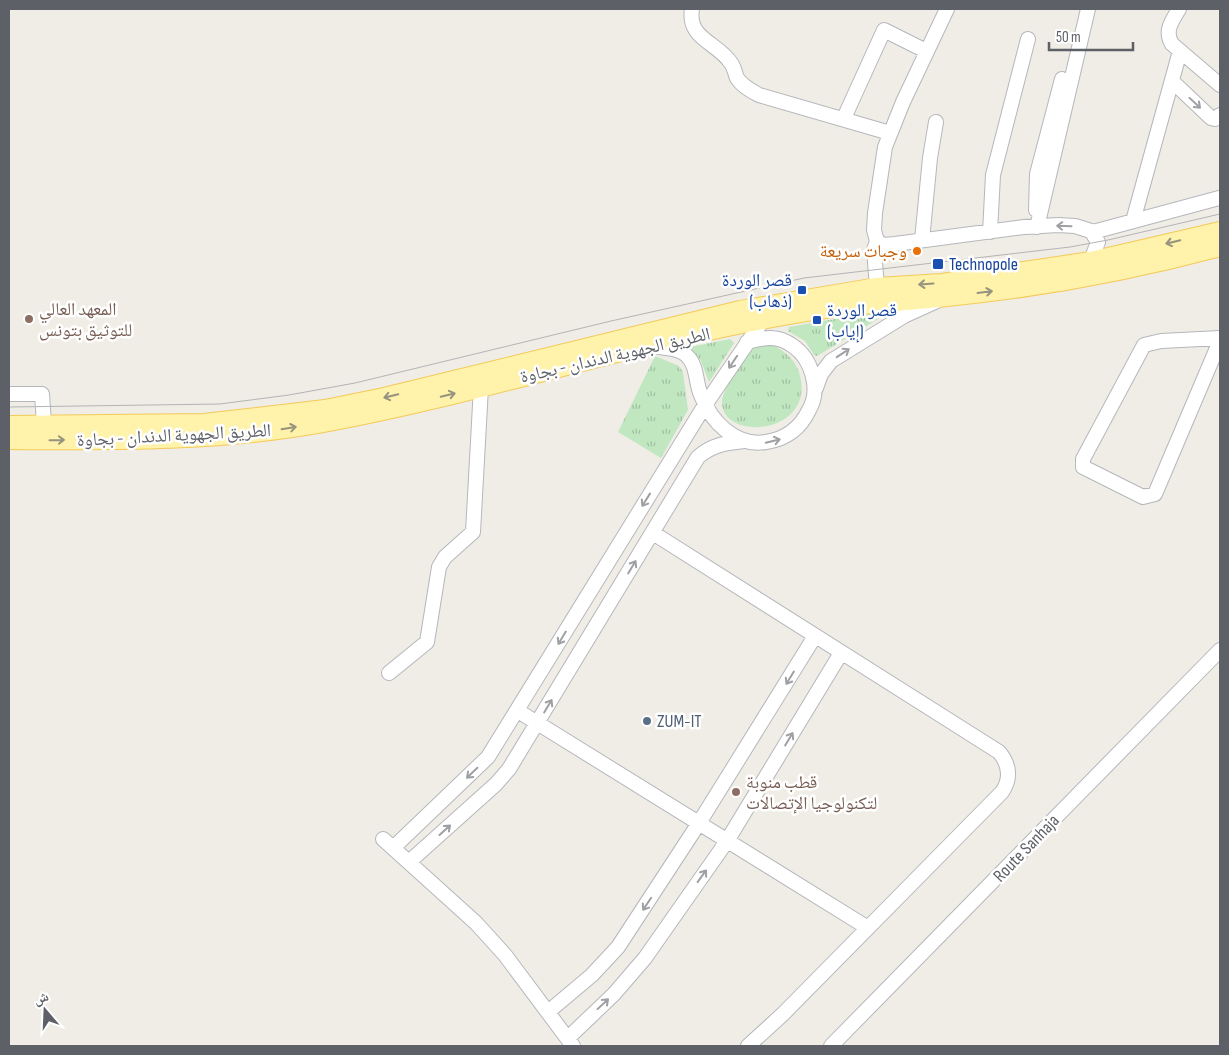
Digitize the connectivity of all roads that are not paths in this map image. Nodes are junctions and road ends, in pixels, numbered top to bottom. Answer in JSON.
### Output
{"nodes":[{"id":1,"x":692,"y":9,"type":"edge"},
{"id":2,"x":947,"y":9,"type":"edge"},
{"id":3,"x":1088,"y":9,"type":"edge"},
{"id":4,"x":1179,"y":9,"type":"edge"},
{"id":5,"x":1028,"y":39,"type":"dead end"},
{"id":6,"x":926,"y":51,"type":"junction"},
{"id":7,"x":1180,"y":51,"type":"junction"},
{"id":8,"x":1062,"y":80,"type":"dead end"},
{"id":9,"x":1172,"y":82,"type":"junction"},
{"id":10,"x":1220,"y":85,"type":"edge"},
{"id":11,"x":1220,"y":115,"type":"edge"},
{"id":12,"x":844,"y":118,"type":"junction"},
{"id":13,"x":936,"y":122,"type":"dead end"},
{"id":14,"x":890,"y":133,"type":"junction"},
{"id":15,"x":1219,"y":198,"type":"dead end"},
{"id":16,"x":1133,"y":221,"type":"junction"},
{"id":17,"x":1038,"y":223,"type":"junction"},
{"id":18,"x":1220,"y":231,"type":"edge"},
{"id":19,"x":990,"y":232,"type":"junction"},
{"id":20,"x":1093,"y":232,"type":"junction"},
{"id":21,"x":922,"y":240,"type":"junction"},
{"id":22,"x":877,"y":241,"type":"junction"},
{"id":23,"x":1220,"y":247,"type":"edge"},
{"id":24,"x":1091,"y":261,"type":"junction"},
{"id":25,"x":1065,"y":282,"type":"junction"},
{"id":26,"x":877,"y":295,"type":"junction"},
{"id":27,"x":947,"y":297,"type":"junction"},
{"id":28,"x":788,"y":301,"type":"junction"},
{"id":29,"x":740,"y":310,"type":"junction"},
{"id":30,"x":760,"y":321,"type":"junction"},
{"id":31,"x":781,"y":338,"type":"junction"},
{"id":32,"x":1220,"y":340,"type":"edge"},
{"id":33,"x":747,"y":342,"type":"junction"},
{"id":34,"x":648,"y":346,"type":"junction"},
{"id":35,"x":481,"y":387,"type":"junction"},
{"id":36,"x":814,"y":391,"type":"junction"},
{"id":37,"x":9,"y":394,"type":"edge"},
{"id":38,"x":705,"y":405,"type":"junction"},
{"id":39,"x":9,"y":425,"type":"edge"},
{"id":40,"x":33,"y":430,"type":"junction"},
{"id":41,"x":9,"y":440,"type":"edge"},
{"id":42,"x":744,"y":441,"type":"junction"},
{"id":43,"x":652,"y":533,"type":"junction"},
{"id":44,"x":815,"y":636,"type":"junction"},
{"id":45,"x":1220,"y":650,"type":"edge"},
{"id":46,"x":841,"y":652,"type":"junction"},
{"id":47,"x":389,"y":672,"type":"dead end"},
{"id":48,"x":518,"y":711,"type":"junction"},
{"id":49,"x":537,"y":723,"type":"junction"},
{"id":50,"x":700,"y":823,"type":"junction"},
{"id":51,"x":727,"y":841,"type":"junction"},
{"id":52,"x":409,"y":862,"type":"junction"},
{"id":53,"x":868,"y":928,"type":"junction"},
{"id":54,"x":548,"y":1012,"type":"junction"},
{"id":55,"x":570,"y":1042,"type":"edge"},
{"id":56,"x":748,"y":1046,"type":"edge"},
{"id":57,"x":831,"y":1046,"type":"edge"}],
"edges":[{"from":1,"to":12,"type":"street"},
{"from":2,"to":6,"type":"street"},
{"from":3,"to":17,"type":"street"},
{"from":4,"to":7,"type":"street"},
{"from":5,"to":19,"type":"street"},
{"from":6,"to":12,"type":"street"},
{"from":6,"to":14,"type":"street"},
{"from":7,"to":9,"type":"street"},
{"from":7,"to":10,"type":"street"},
{"from":8,"to":17,"type":"street"},
{"from":9,"to":11,"type":"street","one_way":true},
{"from":9,"to":16,"type":"street"},
{"from":12,"to":14,"type":"street"},
{"from":13,"to":21,"type":"street"},
{"from":14,"to":22,"type":"street"},
{"from":15,"to":16,"type":"street"},
{"from":16,"to":20,"type":"street"},
{"from":17,"to":19,"type":"street"},
{"from":20,"to":17,"type":"street","one_way":true},
{"from":18,"to":24,"type":"main road","name":"الطريق الجهوية الدندان - بجاوة","one_way":true},
{"from":19,"to":21,"type":"street"},
{"from":20,"to":24,"type":"street"},
{"from":21,"to":22,"type":"street"},
{"from":22,"to":26,"type":"street"},
{"from":23,"to":25,"type":"main road","name":"الطريق الجهوية الدندان - بجاوة"},
{"from":24,"to":25,"type":"street"},
{"from":24,"to":26,"type":"main road","name":"الطريق الجهوية الدندان - بجاوة","one_way":true},
{"from":27,"to":25,"type":"main road","name":"الطريق الجهوية الدندان - بجاوة","one_way":true},
{"from":26,"to":27,"type":"main road","name":"الطريق الجهوية الدندان - بجاوة"},
{"from":26,"to":28,"type":"main road","name":"الطريق الجهوية الدندان - بجاوة"},
{"from":26,"to":30,"type":"main road","name":"الطريق الجهوية الدندان - بجاوة"},
{"from":36,"to":27,"type":"street","one_way":true},
{"from":28,"to":29,"type":"main road","name":"الطريق الجهوية الدندان - بجاوة"},
{"from":28,"to":30,"type":"street"},
{"from":29,"to":30,"type":"street"},
{"from":29,"to":40,"type":"main road","name":"الطريق الجهوية الدندان - بجاوة","one_way":true},
{"from":30,"to":31,"type":"street"},
{"from":30,"to":33,"type":"street"},
{"from":30,"to":34,"type":"main road","name":"الطريق الجهوية الدندان - بجاوة"},
{"from":31,"to":33,"type":"street"},
{"from":31,"to":36,"type":"street"},
{"from":32,"to":32,"type":"street"},
{"from":33,"to":38,"type":"street","one_way":true},
{"from":34,"to":35,"type":"main road","name":"الطريق الجهوية الدندان - بجاوة"},
{"from":34,"to":38,"type":"street"},
{"from":40,"to":35,"type":"main road","name":"الطريق الجهوية الدندان - بجاوة","one_way":true},
{"from":35,"to":47,"type":"street"},
{"from":42,"to":36,"type":"street","one_way":true},
{"from":37,"to":40,"type":"street"},
{"from":38,"to":42,"type":"street"},
{"from":38,"to":48,"type":"street","one_way":true},
{"from":39,"to":40,"type":"main road","name":"الطريق الجهوية الدندان - بجاوة"},
{"from":40,"to":41,"type":"main road","name":"الطريق الجهوية الدندان - بجاوة"},
{"from":42,"to":43,"type":"street"},
{"from":43,"to":44,"type":"street"},
{"from":49,"to":43,"type":"street","one_way":true},
{"from":44,"to":46,"type":"street"},
{"from":44,"to":50,"type":"street","one_way":true},
{"from":45,"to":57,"type":"street","name":"Route Sanhaja"},
{"from":51,"to":46,"type":"street","one_way":true},
{"from":46,"to":53,"type":"street"},
{"from":48,"to":49,"type":"street"},
{"from":48,"to":52,"type":"street","one_way":true},
{"from":49,"to":50,"type":"street"},
{"from":52,"to":49,"type":"street","one_way":true},
{"from":50,"to":51,"type":"street"},
{"from":50,"to":54,"type":"street","one_way":true},
{"from":51,"to":53,"type":"street"},
{"from":55,"to":51,"type":"street","one_way":true},
{"from":52,"to":54,"type":"street"},
{"from":53,"to":56,"type":"street"},
{"from":54,"to":55,"type":"street"}]}
